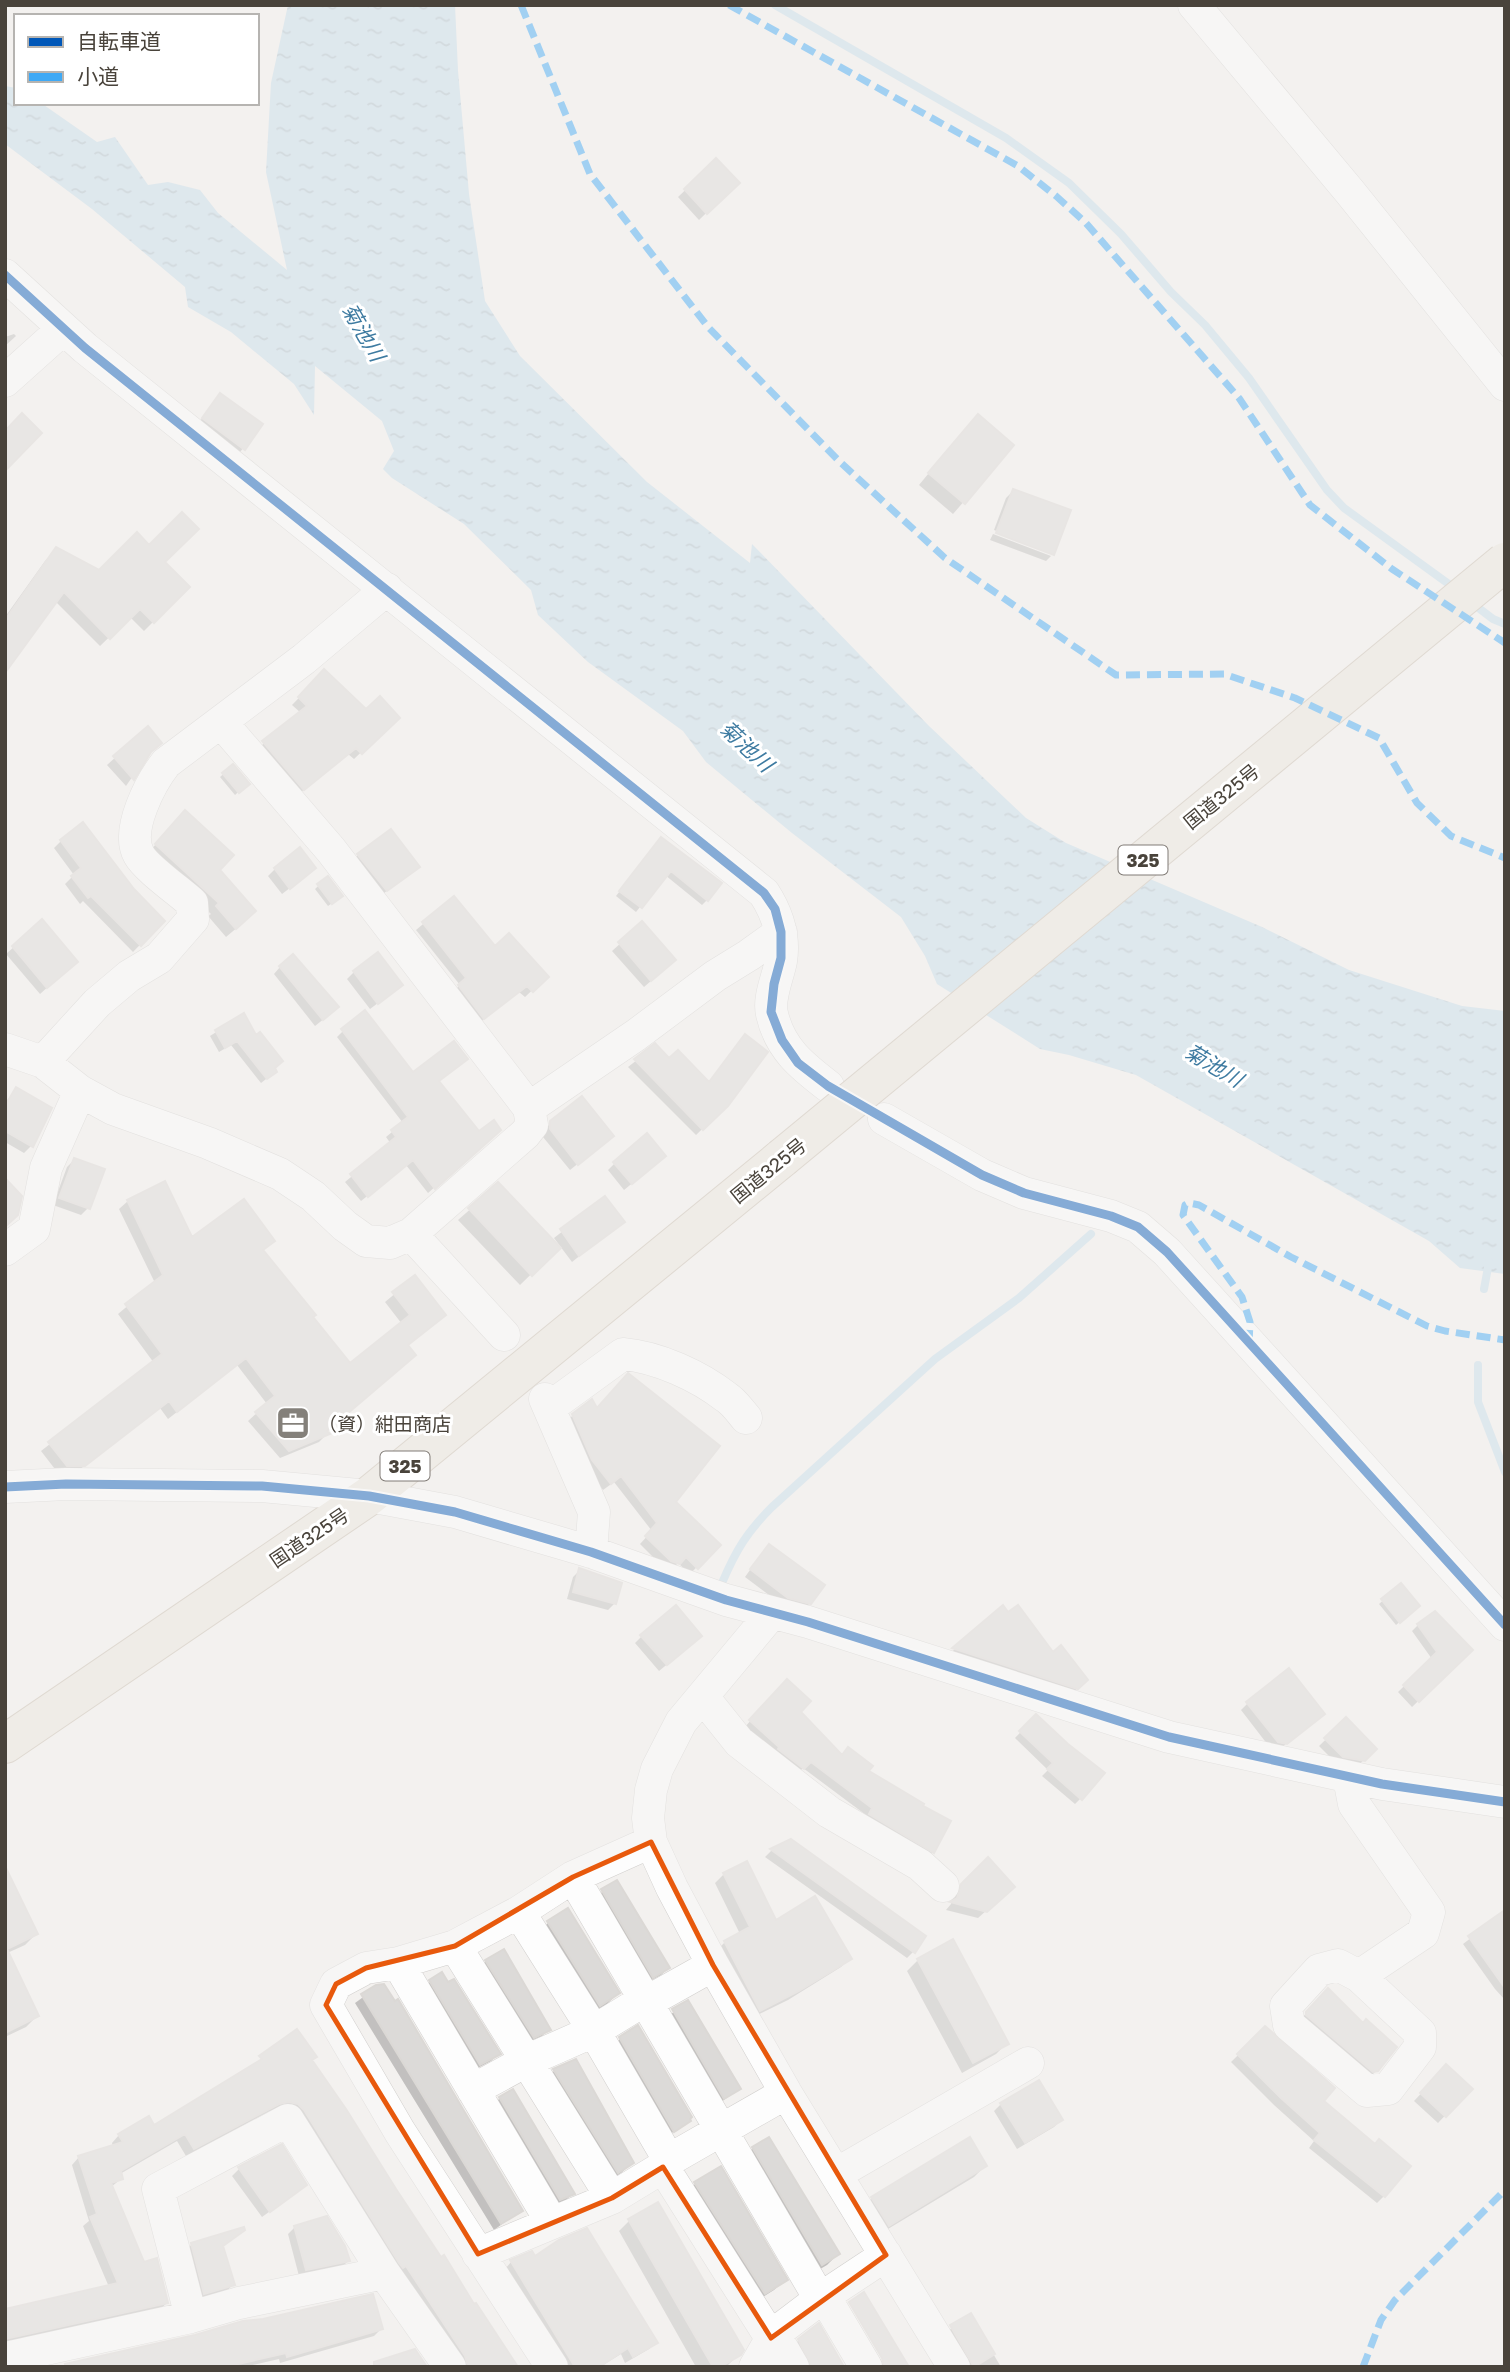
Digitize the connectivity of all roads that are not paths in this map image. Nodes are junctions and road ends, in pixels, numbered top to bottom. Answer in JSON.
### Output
{"nodes":[{"id":1,"x":1194,"y":5,"type":"edge"},
{"id":2,"x":5,"y":275,"type":"edge"},
{"id":3,"x":63,"y":328,"type":"junction"},
{"id":4,"x":5,"y":381,"type":"edge"},
{"id":5,"x":1505,"y":385,"type":"edge"},
{"id":6,"x":1505,"y":562,"type":"edge"},
{"id":7,"x":387,"y":589,"type":"junction"},
{"id":8,"x":221,"y":722,"type":"junction"},
{"id":9,"x":781,"y":932,"type":"junction"},
{"id":10,"x":5,"y":1049,"type":"edge"},
{"id":11,"x":43,"y":1062,"type":"junction"},
{"id":12,"x":828,"y":1086,"type":"dead end"},
{"id":13,"x":80,"y":1091,"type":"junction"},
{"id":14,"x":529,"y":1108,"type":"junction"},
{"id":15,"x":884,"y":1119,"type":"dead end"},
{"id":16,"x":411,"y":1234,"type":"junction"},
{"id":17,"x":5,"y":1250,"type":"edge"},
{"id":18,"x":503,"y":1335,"type":"dead end"},
{"id":19,"x":746,"y":1418,"type":"dead end"},
{"id":20,"x":5,"y":1487,"type":"edge"},
{"id":21,"x":369,"y":1496,"type":"junction"},
{"id":22,"x":591,"y":1552,"type":"junction"},
{"id":23,"x":771,"y":1614,"type":"junction"},
{"id":24,"x":1505,"y":1625,"type":"edge"},
{"id":25,"x":703,"y":1697,"type":"junction"},
{"id":26,"x":5,"y":1744,"type":"edge"},
{"id":27,"x":1349,"y":1778,"type":"junction"},
{"id":28,"x":1505,"y":1802,"type":"edge"},
{"id":29,"x":651,"y":1842,"type":"junction"},
{"id":30,"x":573,"y":1877,"type":"junction"},
{"id":31,"x":943,"y":1886,"type":"dead end"},
{"id":32,"x":519,"y":1912,"type":"junction"},
{"id":33,"x":455,"y":1946,"type":"junction"},
{"id":34,"x":398,"y":1963,"type":"junction"},
{"id":35,"x":713,"y":1965,"type":"junction"},
{"id":36,"x":1359,"y":1976,"type":"dead end"},
{"id":37,"x":646,"y":2000,"type":"junction"},
{"id":38,"x":594,"y":2031,"type":"junction"},
{"id":39,"x":526,"y":2060,"type":"junction"},
{"id":40,"x":1028,"y":2063,"type":"dead end"},
{"id":41,"x":473,"y":2090,"type":"junction"},
{"id":42,"x":786,"y":2093,"type":"junction"},
{"id":43,"x":721,"y":2130,"type":"junction"},
{"id":44,"x":666,"y":2163,"type":"junction"},
{"id":45,"x":836,"y":2174,"type":"junction"},
{"id":46,"x":612,"y":2198,"type":"junction"},
{"id":47,"x":552,"y":2223,"type":"junction"},
{"id":48,"x":478,"y":2254,"type":"junction"},
{"id":49,"x":886,"y":2255,"type":"junction"},
{"id":50,"x":384,"y":2273,"type":"junction"},
{"id":51,"x":822,"y":2297,"type":"junction"},
{"id":52,"x":191,"y":2317,"type":"junction"},
{"id":53,"x":773,"y":2336,"type":"junction"},
{"id":54,"x":5,"y":2358,"type":"edge"},
{"id":55,"x":450,"y":2367,"type":"edge"},
{"id":56,"x":552,"y":2367,"type":"edge"},
{"id":57,"x":755,"y":2367,"type":"edge"},
{"id":58,"x":793,"y":2367,"type":"edge"},
{"id":59,"x":866,"y":2367,"type":"edge"},
{"id":60,"x":954,"y":2367,"type":"edge"}],
"edges":[{"from":1,"to":5,"type":"street"},
{"from":2,"to":3,"type":"street"},
{"from":3,"to":4,"type":"street"},
{"from":3,"to":7,"type":"street"},
{"from":6,"to":21,"type":"highway","name":"国道325号","number":"325","bridge":true},
{"from":7,"to":8,"type":"street"},
{"from":7,"to":9,"type":"street"},
{"from":8,"to":11,"type":"street"},
{"from":8,"to":14,"type":"street"},
{"from":9,"to":12,"type":"street"},
{"from":9,"to":14,"type":"street"},
{"from":10,"to":11,"type":"street"},
{"from":11,"to":13,"type":"street"},
{"from":13,"to":16,"type":"street"},
{"from":13,"to":17,"type":"street"},
{"from":14,"to":16,"type":"street"},
{"from":15,"to":24,"type":"street"},
{"from":16,"to":18,"type":"street"},
{"from":19,"to":22,"type":"street"},
{"from":20,"to":21,"type":"street"},
{"from":21,"to":22,"type":"street"},
{"from":21,"to":26,"type":"highway","name":"国道325号","number":"325"},
{"from":22,"to":23,"type":"street"},
{"from":23,"to":25,"type":"street"},
{"from":23,"to":27,"type":"street"},
{"from":25,"to":29,"type":"street"},
{"from":25,"to":31,"type":"street"},
{"from":27,"to":28,"type":"street"},
{"from":27,"to":36,"type":"street"},
{"from":29,"to":30,"type":"street"},
{"from":29,"to":35,"type":"street"},
{"from":30,"to":32,"type":"street"},
{"from":30,"to":37,"type":"street"},
{"from":32,"to":33,"type":"street"},
{"from":32,"to":38,"type":"street"},
{"from":33,"to":34,"type":"street"},
{"from":33,"to":39,"type":"street"},
{"from":34,"to":41,"type":"street"},
{"from":34,"to":48,"type":"street"},
{"from":35,"to":37,"type":"street"},
{"from":35,"to":42,"type":"street"},
{"from":37,"to":38,"type":"street"},
{"from":37,"to":43,"type":"street"},
{"from":38,"to":39,"type":"street"},
{"from":38,"to":44,"type":"street"},
{"from":39,"to":41,"type":"street"},
{"from":39,"to":46,"type":"street"},
{"from":40,"to":45,"type":"street"},
{"from":41,"to":47,"type":"street"},
{"from":42,"to":43,"type":"street"},
{"from":42,"to":45,"type":"street"},
{"from":43,"to":44,"type":"street"},
{"from":43,"to":51,"type":"street"},
{"from":44,"to":46,"type":"street"},
{"from":44,"to":53,"type":"street"},
{"from":45,"to":49,"type":"street"},
{"from":46,"to":47,"type":"street"},
{"from":47,"to":48,"type":"street"},
{"from":48,"to":56,"type":"street"},
{"from":49,"to":51,"type":"street"},
{"from":49,"to":60,"type":"street"},
{"from":50,"to":52,"type":"street"},
{"from":50,"to":52,"type":"street"},
{"from":50,"to":55,"type":"street"},
{"from":51,"to":53,"type":"street"},
{"from":51,"to":59,"type":"street"},
{"from":52,"to":54,"type":"street"},
{"from":53,"to":57,"type":"street"},
{"from":53,"to":58,"type":"street"}]}
